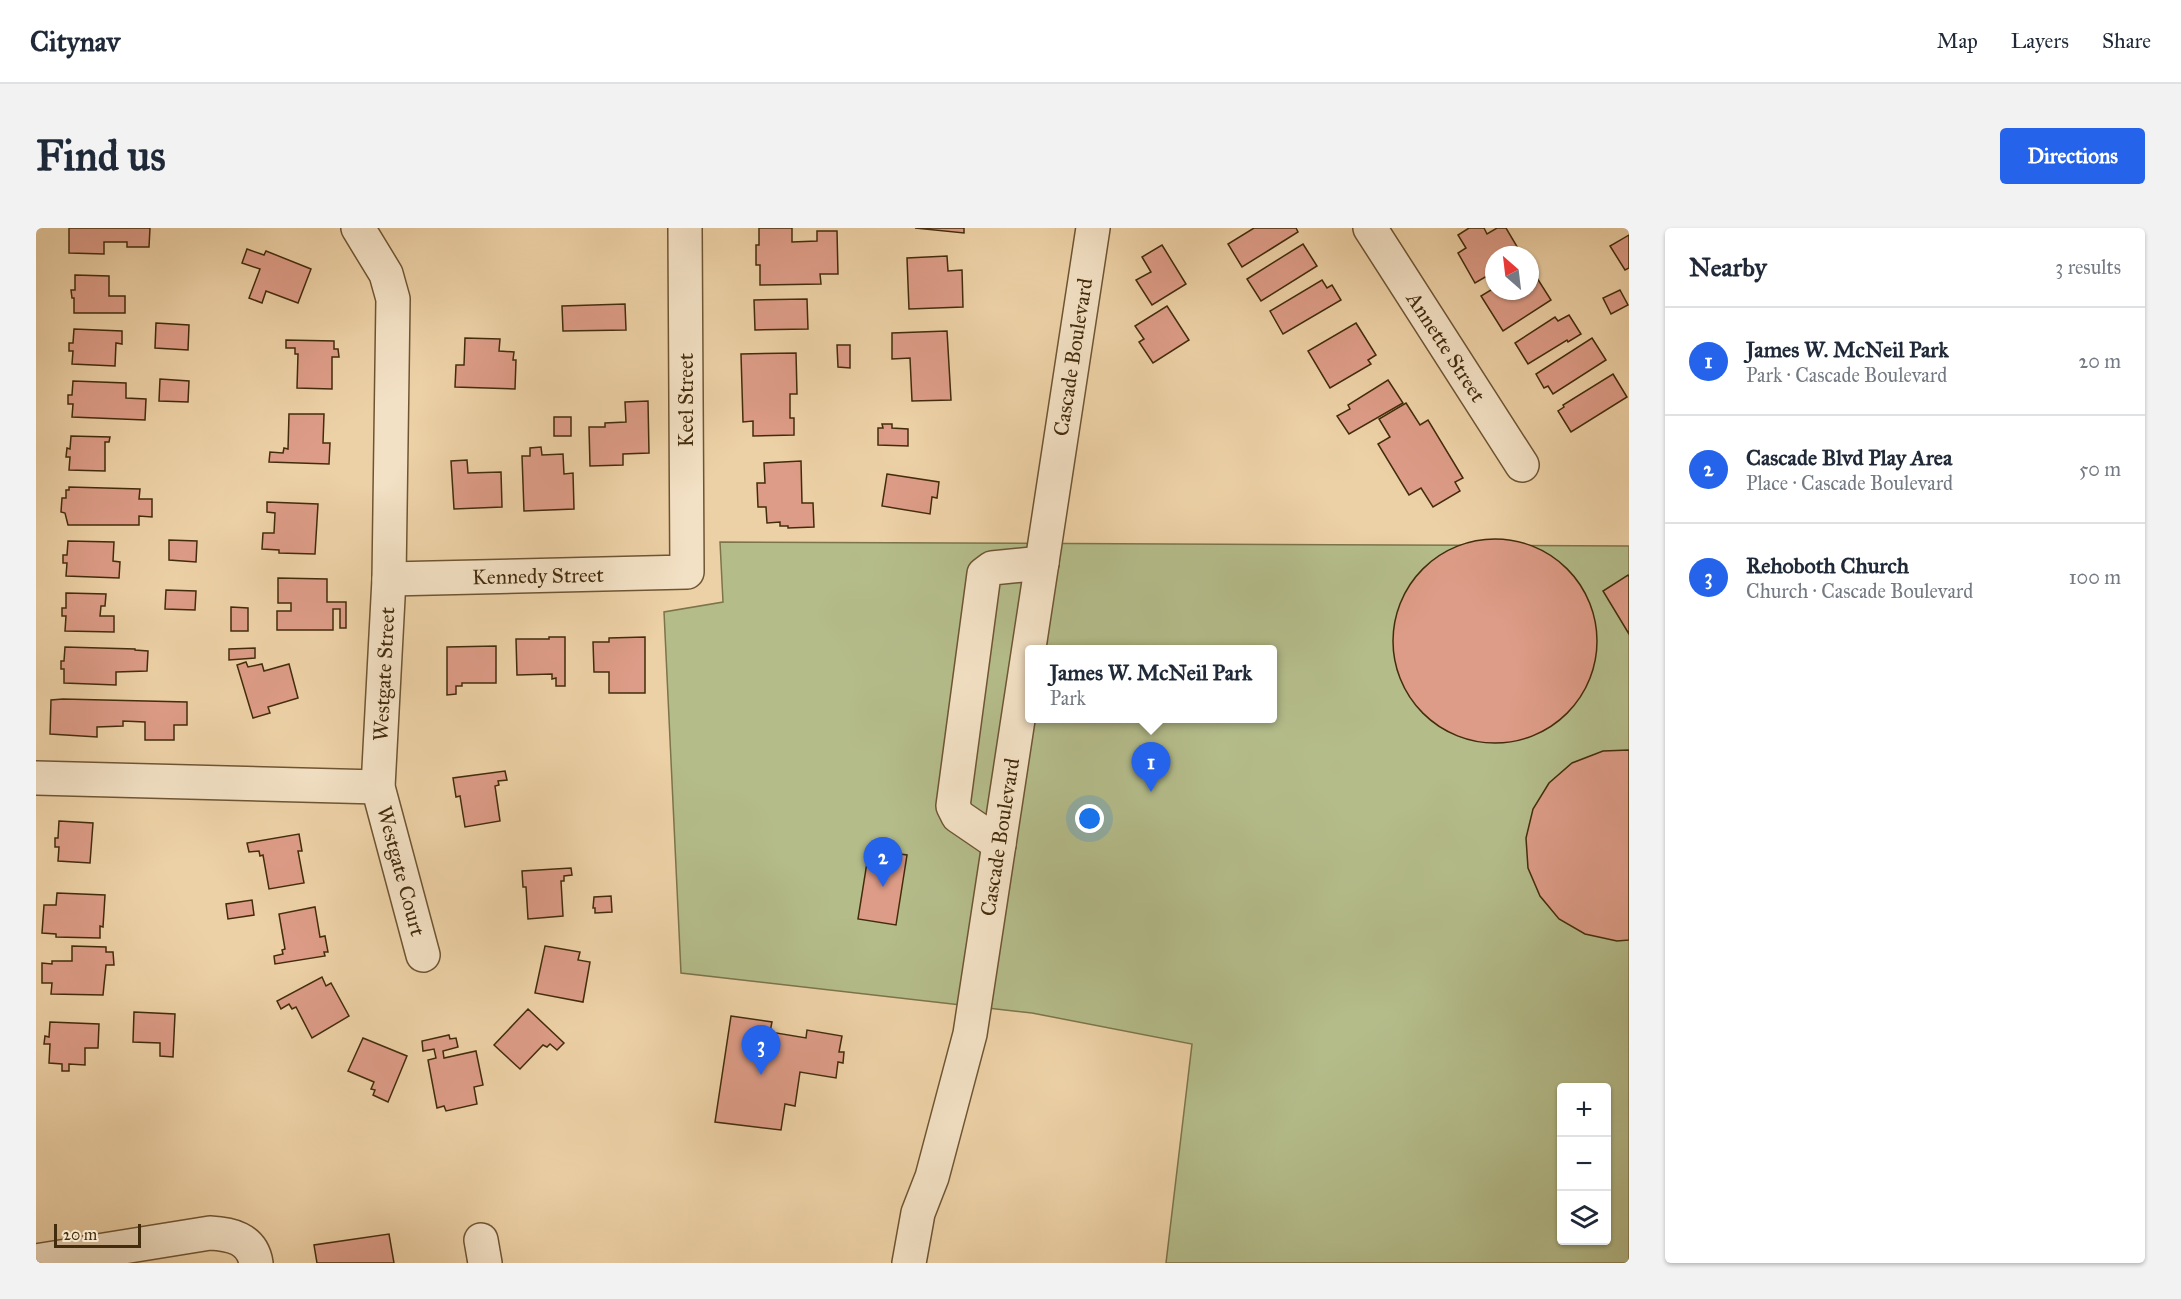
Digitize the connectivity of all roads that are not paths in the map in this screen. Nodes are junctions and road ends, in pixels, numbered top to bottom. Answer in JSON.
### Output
{"nodes":[{"id":1,"x":358,"y":228,"type":"edge"},
{"id":2,"x":685,"y":228,"type":"edge"},
{"id":3,"x":1093,"y":228,"type":"edge"},
{"id":4,"x":1370,"y":228,"type":"edge"},
{"id":5,"x":1522,"y":465,"type":"dead end"},
{"id":6,"x":1042,"y":563,"type":"junction"},
{"id":7,"x":687,"y":572,"type":"joint"},
{"id":8,"x":389,"y":579,"type":"junction"},
{"id":9,"x":1029,"y":645,"type":"edge"},
{"id":10,"x":1025,"y":674,"type":"edge"},
{"id":11,"x":36,"y":778,"type":"edge"},
{"id":12,"x":378,"y":787,"type":"junction"},
{"id":13,"x":999,"y":843,"type":"junction"},
{"id":14,"x":423,"y":955,"type":"dead end"},
{"id":15,"x":36,"y":1261,"type":"edge"},
{"id":16,"x":256,"y":1263,"type":"edge"},
{"id":17,"x":909,"y":1263,"type":"edge"}],
"edges":[{"from":1,"to":8,"type":"street","name":"Westgate Street"},
{"from":2,"to":7,"type":"street","name":"Keel Street"},
{"from":3,"to":6,"type":"street","name":"Cascade Boulevard"},
{"from":4,"to":5,"type":"street","name":"Annette Street"},
{"from":6,"to":9,"type":"street","name":"Cascade Boulevard"},
{"from":6,"to":13,"type":"street"},
{"from":7,"to":8,"type":"street","name":"Kennedy Street"},
{"from":8,"to":12,"type":"street","name":"Westgate Street"},
{"from":10,"to":13,"type":"street","name":"Cascade Boulevard"},
{"from":11,"to":12,"type":"street"},
{"from":12,"to":14,"type":"street","name":"Westgate Court"},
{"from":13,"to":17,"type":"street","name":"Cascade Boulevard"},
{"from":15,"to":16,"type":"street"}]}
